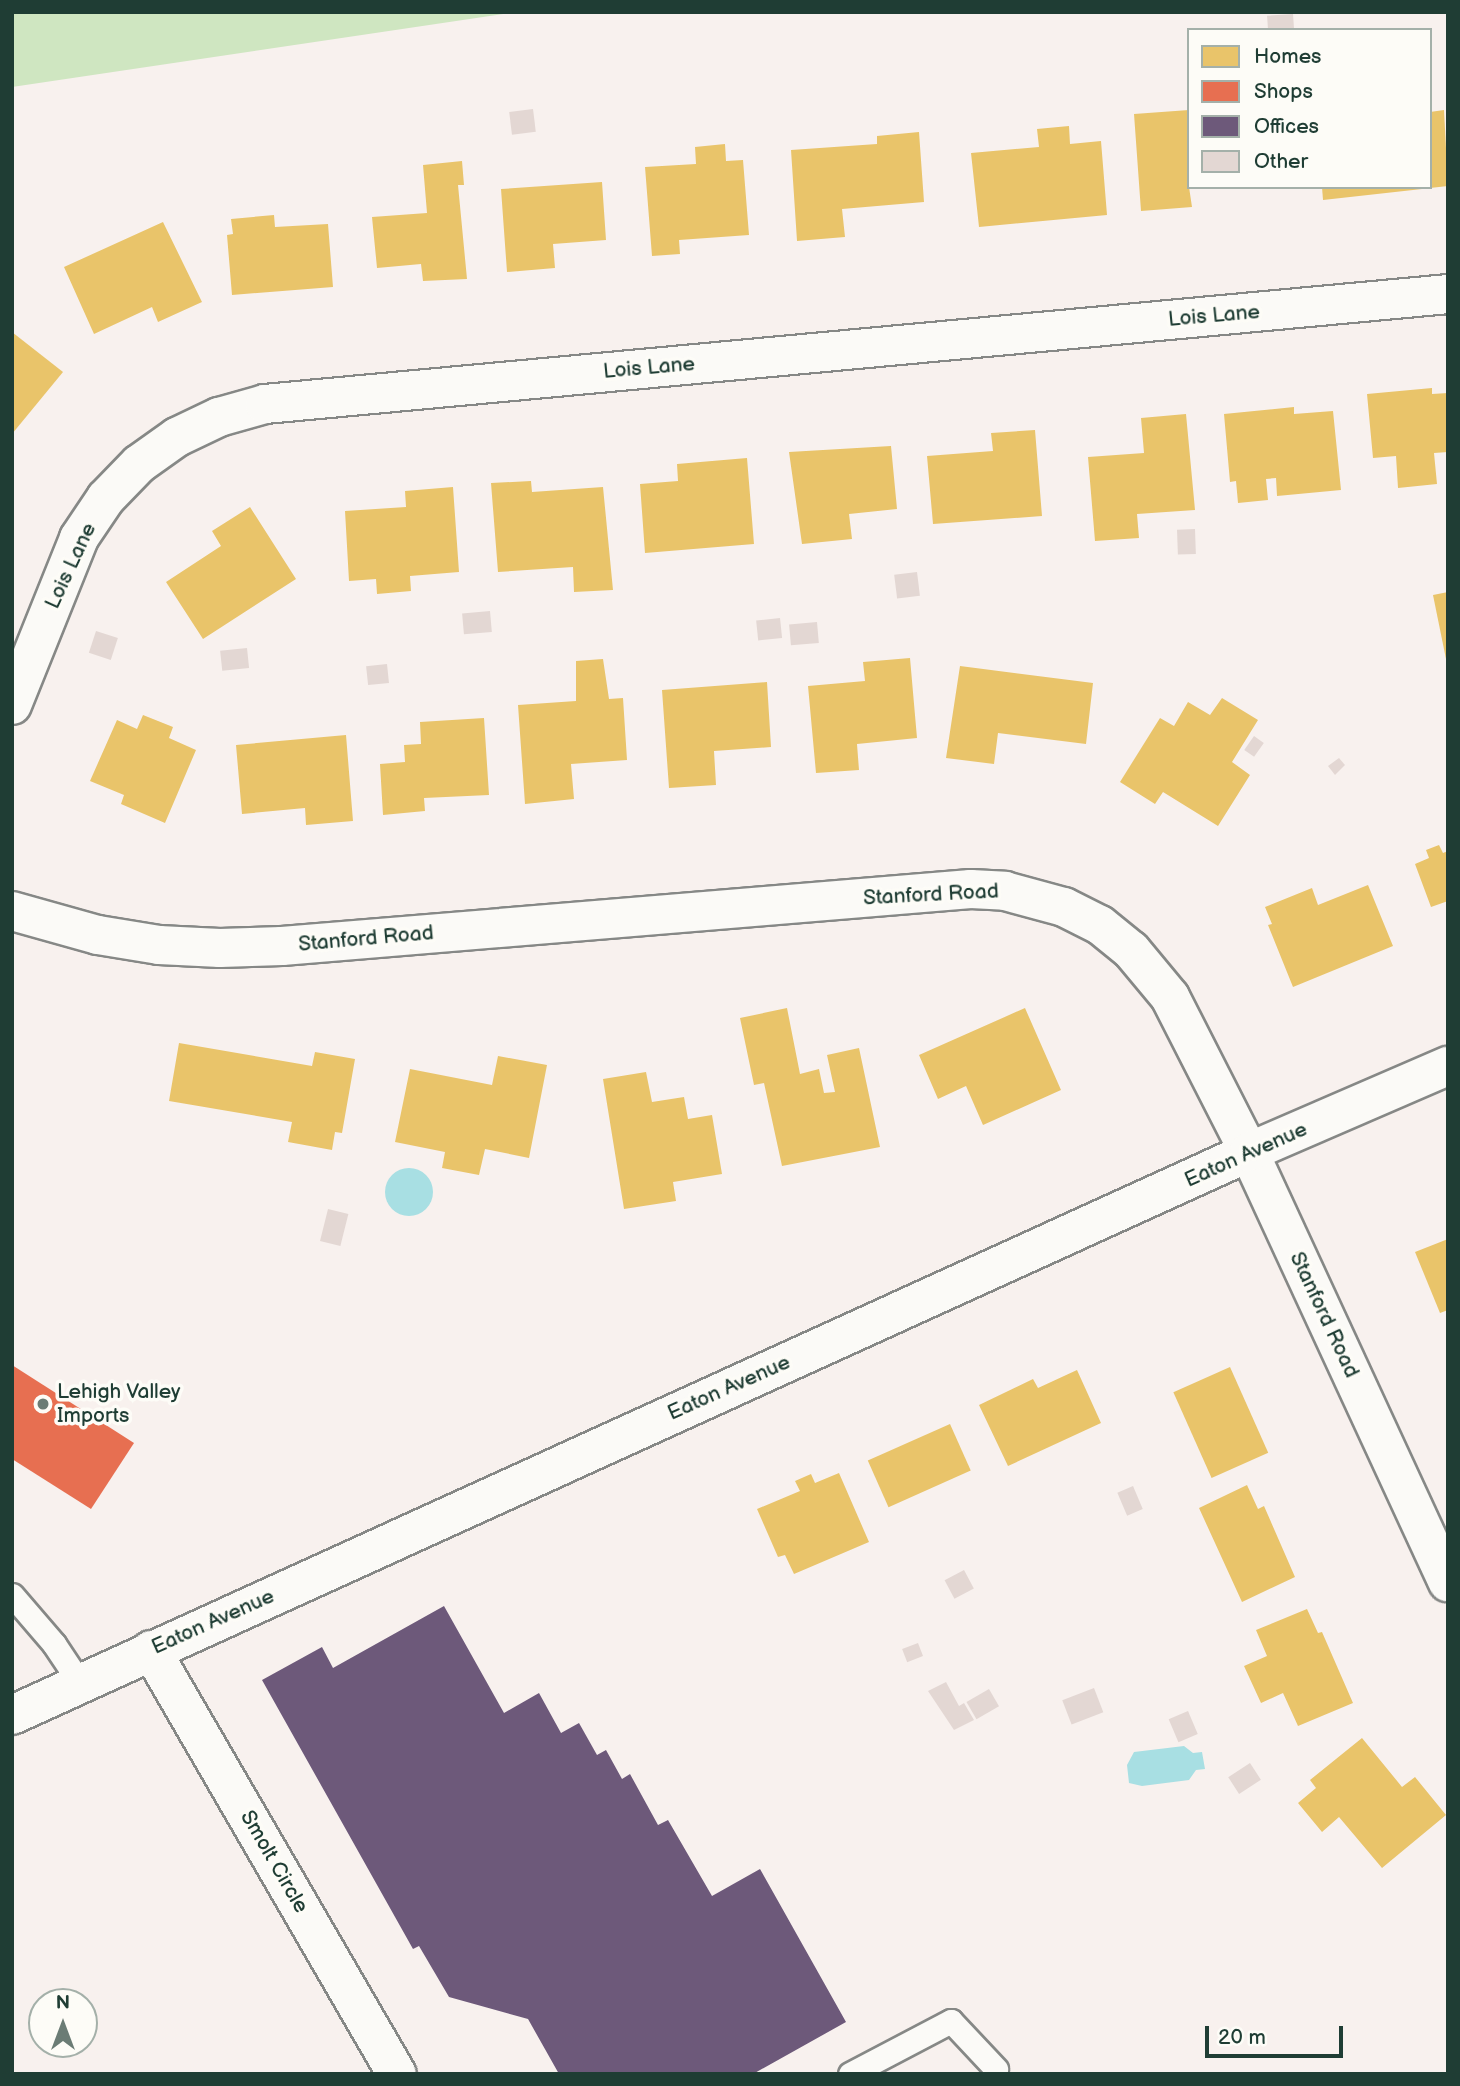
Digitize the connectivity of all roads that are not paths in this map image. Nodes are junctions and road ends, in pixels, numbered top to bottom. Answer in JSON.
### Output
{"nodes":[{"id":1,"x":1448,"y":294,"type":"edge"},
{"id":2,"x":12,"y":705,"type":"edge"},
{"id":3,"x":12,"y":911,"type":"edge"},
{"id":4,"x":1448,"y":1066,"type":"edge"},
{"id":5,"x":1249,"y":1152,"type":"junction"},
{"id":6,"x":1448,"y":1582,"type":"edge"},
{"id":7,"x":12,"y":1595,"type":"edge"},
{"id":8,"x":151,"y":1650,"type":"junction"},
{"id":9,"x":80,"y":1683,"type":"junction"},
{"id":10,"x":12,"y":1715,"type":"edge"},
{"id":11,"x":996,"y":2069,"type":"dead end"},
{"id":12,"x":397,"y":2074,"type":"edge"},
{"id":13,"x":849,"y":2074,"type":"edge"}],
"edges":[{"from":1,"to":2,"type":"street","name":"Lois Lane"},
{"from":3,"to":5,"type":"street","name":"Stanford Road"},
{"from":4,"to":5,"type":"street","name":"Eaton Avenue"},
{"from":5,"to":6,"type":"street","name":"Stanford Road"},
{"from":5,"to":8,"type":"street","name":"Eaton Avenue"},
{"from":7,"to":9,"type":"lane"},
{"from":8,"to":9,"type":"street","name":"Eaton Avenue"},
{"from":8,"to":12,"type":"street","name":"Smolt Circle"},
{"from":9,"to":10,"type":"street","name":"Eaton Avenue"},
{"from":11,"to":13,"type":"lane"}]}
